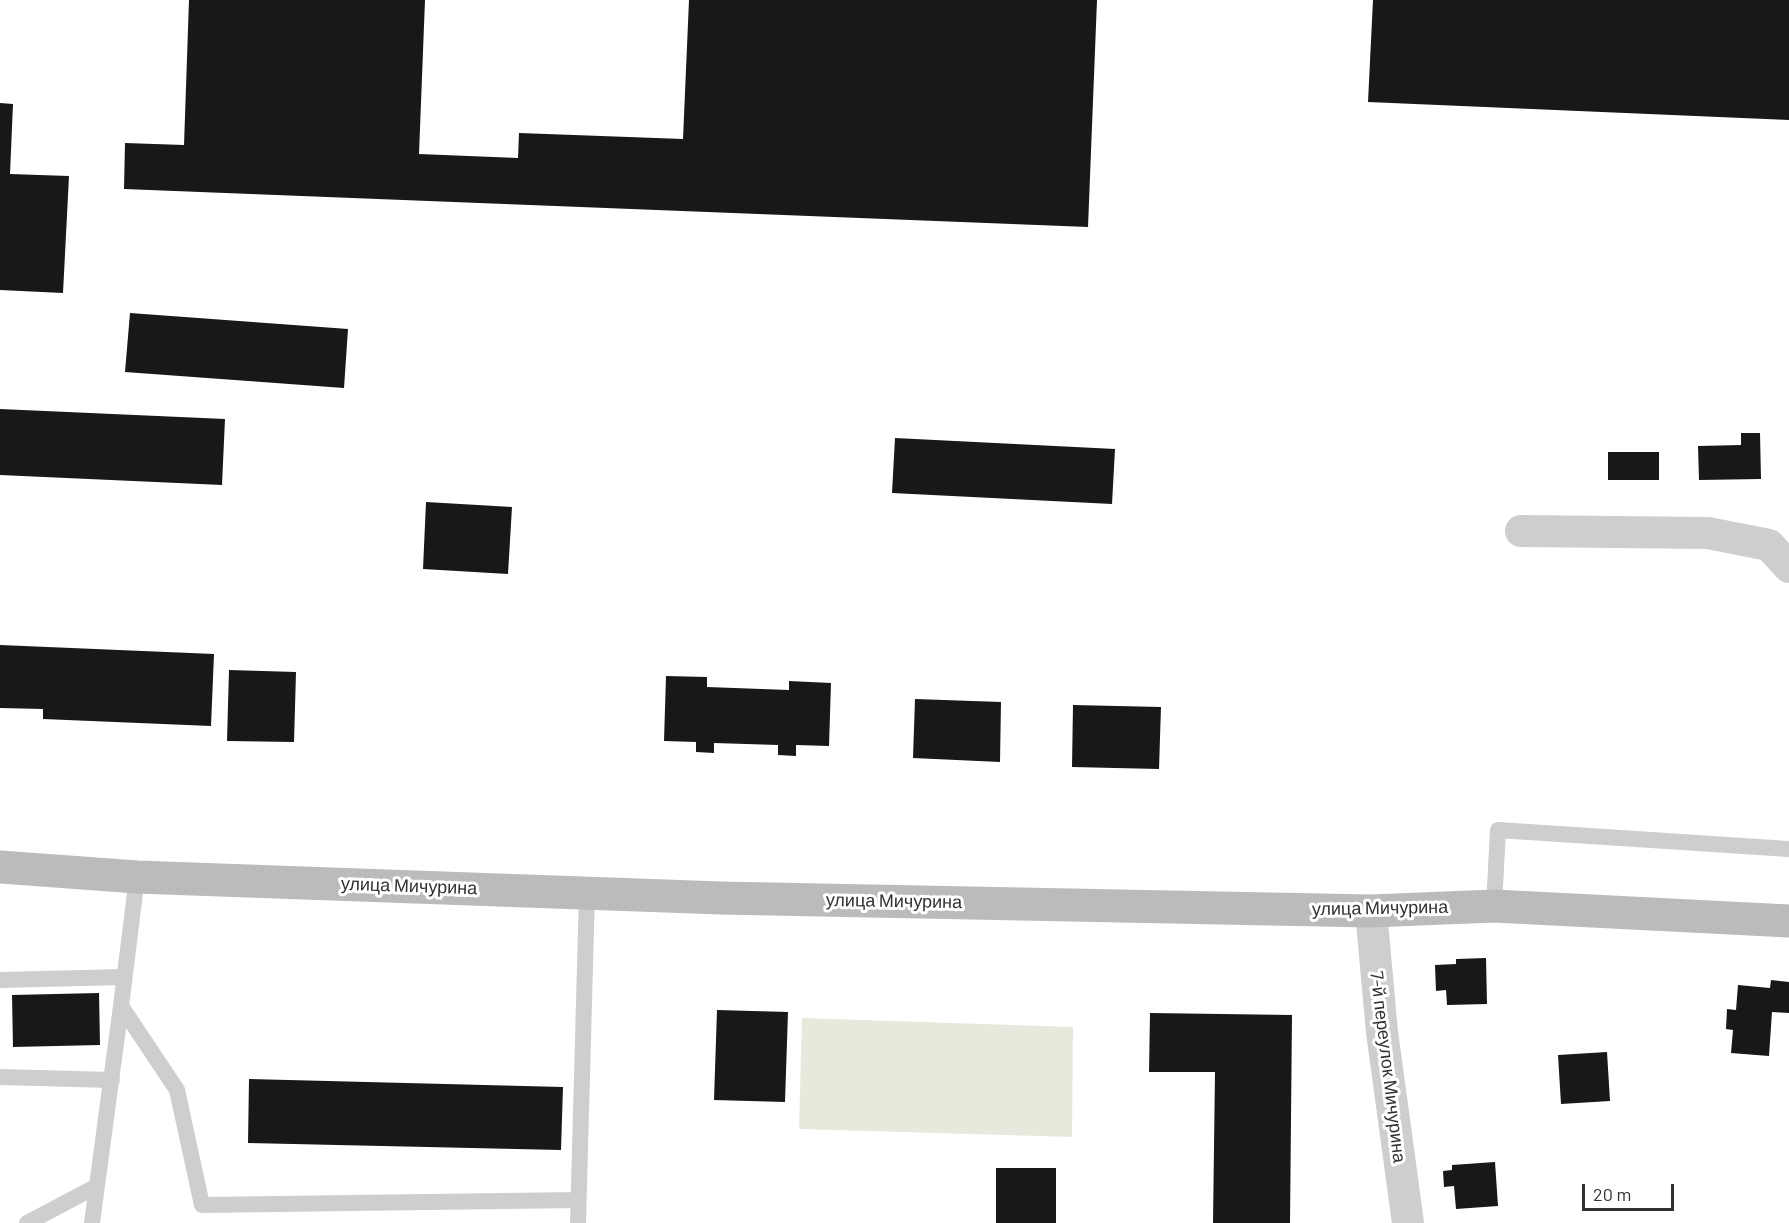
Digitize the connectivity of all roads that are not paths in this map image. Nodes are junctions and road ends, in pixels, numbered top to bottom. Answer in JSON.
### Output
{"nodes":[{"id":1,"x":1521,"y":531,"type":"dead end"},
{"id":2,"x":1789,"y":567,"type":"edge"},
{"id":3,"x":1789,"y":849,"type":"edge"},
{"id":4,"x":0,"y":867,"type":"edge"},
{"id":5,"x":136,"y":877,"type":"junction"},
{"id":6,"x":587,"y":892,"type":"junction"},
{"id":7,"x":1494,"y":906,"type":"junction"},
{"id":8,"x":1371,"y":910,"type":"junction"},
{"id":9,"x":1789,"y":921,"type":"edge"},
{"id":10,"x":124,"y":977,"type":"junction"},
{"id":11,"x":0,"y":980,"type":"edge"},
{"id":12,"x":121,"y":1006,"type":"junction"},
{"id":13,"x":0,"y":1077,"type":"edge"},
{"id":14,"x":112,"y":1080,"type":"junction"},
{"id":15,"x":97,"y":1186,"type":"junction"},
{"id":16,"x":578,"y":1200,"type":"junction"},
{"id":17,"x":27,"y":1223,"type":"edge"},
{"id":18,"x":92,"y":1223,"type":"edge"},
{"id":19,"x":578,"y":1223,"type":"edge"},
{"id":20,"x":1408,"y":1223,"type":"edge"}],
"edges":[{"from":1,"to":2,"type":"street"},
{"from":3,"to":7,"type":"lane"},
{"from":4,"to":5,"type":"main road","name":"улица Мичурина"},
{"from":5,"to":6,"type":"main road","name":"улица Мичурина"},
{"from":5,"to":10,"type":"lane"},
{"from":6,"to":8,"type":"main road","name":"улица Мичурина"},
{"from":6,"to":16,"type":"lane"},
{"from":7,"to":8,"type":"main road","name":"улица Мичурина"},
{"from":7,"to":9,"type":"main road","name":"улица Мичурина"},
{"from":8,"to":20,"type":"street","name":"7-й переулок Мичурина"},
{"from":10,"to":11,"type":"lane"},
{"from":10,"to":12,"type":"lane"},
{"from":12,"to":14,"type":"lane"},
{"from":12,"to":16,"type":"lane"},
{"from":13,"to":14,"type":"lane"},
{"from":14,"to":15,"type":"lane"},
{"from":15,"to":17,"type":"lane"},
{"from":15,"to":18,"type":"lane"},
{"from":16,"to":19,"type":"lane"}]}
